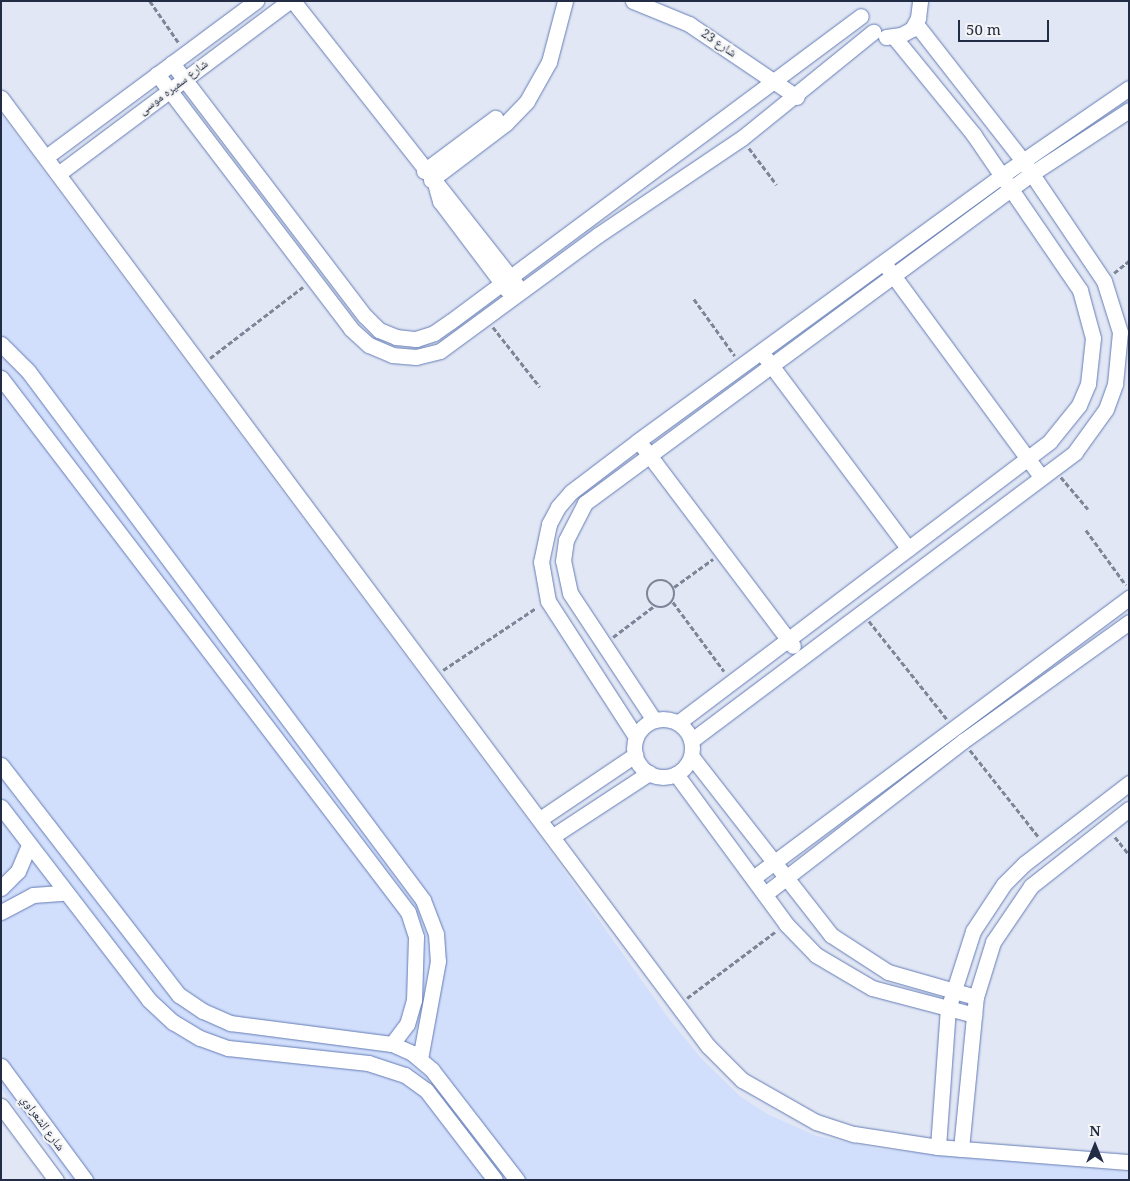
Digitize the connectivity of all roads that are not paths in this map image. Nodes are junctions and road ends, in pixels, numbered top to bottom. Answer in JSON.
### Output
{"nodes":[{"id":1,"x":256,"y":1,"type":"edge"},
{"id":2,"x":291,"y":1,"type":"edge"},
{"id":3,"x":555,"y":1,"type":"edge"},
{"id":4,"x":565,"y":1,"type":"edge"},
{"id":5,"x":634,"y":1,"type":"edge"},
{"id":6,"x":923,"y":3,"type":"edge"},
{"id":7,"x":860,"y":9,"type":"edge"},
{"id":8,"x":916,"y":24,"type":"junction"},
{"id":9,"x":873,"y":32,"type":"junction"},
{"id":10,"x":894,"y":37,"type":"junction"},
{"id":11,"x":172,"y":63,"type":"junction"},
{"id":12,"x":158,"y":74,"type":"junction"},
{"id":13,"x":184,"y":79,"type":"junction"},
{"id":14,"x":774,"y":81,"type":"junction"},
{"id":15,"x":1129,"y":88,"type":"edge"},
{"id":16,"x":170,"y":90,"type":"junction"},
{"id":17,"x":1,"y":98,"type":"edge"},
{"id":18,"x":798,"y":98,"type":"junction"},
{"id":19,"x":1129,"y":110,"type":"edge"},
{"id":20,"x":46,"y":157,"type":"junction"},
{"id":21,"x":1023,"y":160,"type":"junction"},
{"id":22,"x":58,"y":174,"type":"junction"},
{"id":23,"x":1031,"y":174,"type":"junction"},
{"id":24,"x":1001,"y":176,"type":"junction"},
{"id":25,"x":431,"y":179,"type":"junction"},
{"id":26,"x":1011,"y":190,"type":"junction"},
{"id":27,"x":1086,"y":253,"type":"junction"},
{"id":28,"x":884,"y":262,"type":"junction"},
{"id":29,"x":1065,"y":268,"type":"junction"},
{"id":30,"x":894,"y":275,"type":"junction"},
{"id":31,"x":507,"y":281,"type":"junction"},
{"id":32,"x":517,"y":295,"type":"junction"},
{"id":33,"x":1115,"y":306,"type":"junction"},
{"id":34,"x":1089,"y":315,"type":"junction"},
{"id":35,"x":1,"y":344,"type":"edge"},
{"id":36,"x":760,"y":352,"type":"junction"},
{"id":37,"x":770,"y":365,"type":"junction"},
{"id":38,"x":1,"y":378,"type":"edge"},
{"id":39,"x":638,"y":441,"type":"junction"},
{"id":40,"x":649,"y":454,"type":"junction"},
{"id":41,"x":1027,"y":459,"type":"junction"},
{"id":42,"x":1041,"y":477,"type":"junction"},
{"id":43,"x":952,"y":515,"type":"junction"},
{"id":44,"x":965,"y":533,"type":"junction"},
{"id":45,"x":908,"y":548,"type":"junction"},
{"id":46,"x":1129,"y":596,"type":"edge"},
{"id":47,"x":1129,"y":622,"type":"edge"},
{"id":48,"x":787,"y":638,"type":"junction"},
{"id":49,"x":799,"y":655,"type":"junction"},
{"id":50,"x":654,"y":720,"type":"junction"},
{"id":51,"x":679,"y":722,"type":"junction"},
{"id":52,"x":636,"y":737,"type":"junction"},
{"id":53,"x":692,"y":740,"type":"junction"},
{"id":54,"x":635,"y":755,"type":"junction"},
{"id":55,"x":692,"y":757,"type":"junction"},
{"id":56,"x":1,"y":765,"type":"edge"},
{"id":57,"x":649,"y":773,"type":"junction"},
{"id":58,"x":676,"y":774,"type":"junction"},
{"id":59,"x":1129,"y":783,"type":"edge"},
{"id":60,"x":1,"y":807,"type":"edge"},
{"id":61,"x":1129,"y":809,"type":"edge"},
{"id":62,"x":540,"y":819,"type":"junction"},
{"id":63,"x":553,"y":836,"type":"junction"},
{"id":64,"x":29,"y":845,"type":"junction"},
{"id":65,"x":773,"y":861,"type":"junction"},
{"id":66,"x":784,"y":877,"type":"junction"},
{"id":67,"x":753,"y":878,"type":"junction"},
{"id":68,"x":1,"y":888,"type":"edge"},
{"id":69,"x":64,"y":893,"type":"junction"},
{"id":70,"x":765,"y":894,"type":"junction"},
{"id":71,"x":1,"y":912,"type":"edge"},
{"id":72,"x":952,"y":991,"type":"junction"},
{"id":73,"x":976,"y":997,"type":"junction"},
{"id":74,"x":948,"y":1009,"type":"junction"},
{"id":75,"x":975,"y":1014,"type":"junction"},
{"id":76,"x":392,"y":1044,"type":"junction"},
{"id":77,"x":420,"y":1059,"type":"junction"},
{"id":78,"x":1,"y":1066,"type":"edge"},
{"id":79,"x":1,"y":1106,"type":"edge"},
{"id":80,"x":938,"y":1147,"type":"junction"},
{"id":81,"x":961,"y":1149,"type":"junction"},
{"id":82,"x":1129,"y":1162,"type":"edge"},
{"id":83,"x":56,"y":1180,"type":"edge"},
{"id":84,"x":86,"y":1180,"type":"edge"},
{"id":85,"x":495,"y":1180,"type":"edge"},
{"id":86,"x":518,"y":1180,"type":"edge"}],
"edges":[{"from":1,"to":11,"type":"street","name":"شارع سميره موسى"},
{"from":2,"to":13,"type":"street","name":"شارع سميره موسى"},
{"from":2,"to":25,"type":"street"},
{"from":3,"to":25,"type":"street"},
{"from":4,"to":25,"type":"street"},
{"from":5,"to":14,"type":"street","name":"شارع 23"},
{"from":6,"to":8,"type":"street"},
{"from":7,"to":9,"type":"street"},
{"from":7,"to":14,"type":"street"},
{"from":8,"to":10,"type":"street"},
{"from":8,"to":21,"type":"street"},
{"from":9,"to":10,"type":"street"},
{"from":9,"to":18,"type":"street"},
{"from":10,"to":24,"type":"street"},
{"from":11,"to":12,"type":"street","name":"شارع سميره موسى"},
{"from":11,"to":13,"type":"street"},
{"from":12,"to":16,"type":"street"},
{"from":12,"to":20,"type":"street","name":"شارع سميره موسى"},
{"from":13,"to":16,"type":"street","name":"شارع سميره موسى"},
{"from":13,"to":31,"type":"street"},
{"from":14,"to":18,"type":"street","name":"شارع 23"},
{"from":14,"to":31,"type":"street"},
{"from":15,"to":21,"type":"street"},
{"from":16,"to":22,"type":"street","name":"شارع سميره موسى"},
{"from":16,"to":32,"type":"street"},
{"from":17,"to":20,"type":"street"},
{"from":18,"to":32,"type":"street"},
{"from":19,"to":23,"type":"street"},
{"from":20,"to":22,"type":"street"},
{"from":21,"to":23,"type":"street"},
{"from":21,"to":24,"type":"street"},
{"from":22,"to":62,"type":"street"},
{"from":23,"to":26,"type":"street"},
{"from":23,"to":27,"type":"street"},
{"from":24,"to":26,"type":"street"},
{"from":24,"to":28,"type":"street"},
{"from":25,"to":31,"type":"street"},
{"from":26,"to":29,"type":"street"},
{"from":26,"to":30,"type":"street"},
{"from":27,"to":29,"type":"street"},
{"from":27,"to":33,"type":"street"},
{"from":28,"to":30,"type":"street"},
{"from":28,"to":36,"type":"street"},
{"from":29,"to":34,"type":"street"},
{"from":30,"to":37,"type":"street"},
{"from":30,"to":41,"type":"street"},
{"from":31,"to":32,"type":"street"},
{"from":33,"to":34,"type":"street"},
{"from":33,"to":42,"type":"street"},
{"from":34,"to":41,"type":"street"},
{"from":35,"to":77,"type":"street"},
{"from":36,"to":37,"type":"street"},
{"from":36,"to":39,"type":"street"},
{"from":37,"to":40,"type":"street"},
{"from":37,"to":45,"type":"street"},
{"from":38,"to":76,"type":"street"},
{"from":39,"to":40,"type":"street"},
{"from":39,"to":52,"type":"street"},
{"from":40,"to":48,"type":"street"},
{"from":40,"to":50,"type":"street"},
{"from":41,"to":42,"type":"street"},
{"from":41,"to":43,"type":"street"},
{"from":42,"to":44,"type":"street"},
{"from":43,"to":44,"type":"street"},
{"from":43,"to":45,"type":"street"},
{"from":44,"to":49,"type":"street"},
{"from":45,"to":48,"type":"street"},
{"from":46,"to":65,"type":"street"},
{"from":47,"to":66,"type":"street"},
{"from":48,"to":49,"type":"street"},
{"from":48,"to":51,"type":"street"},
{"from":49,"to":53,"type":"street"},
{"from":50,"to":51,"type":"street"},
{"from":50,"to":52,"type":"street"},
{"from":51,"to":53,"type":"street"},
{"from":52,"to":54,"type":"street"},
{"from":53,"to":55,"type":"street"},
{"from":54,"to":57,"type":"street"},
{"from":54,"to":62,"type":"street"},
{"from":55,"to":58,"type":"street"},
{"from":55,"to":65,"type":"street"},
{"from":56,"to":76,"type":"street"},
{"from":57,"to":58,"type":"street"},
{"from":57,"to":63,"type":"street"},
{"from":58,"to":67,"type":"street"},
{"from":59,"to":72,"type":"street"},
{"from":60,"to":64,"type":"street"},
{"from":61,"to":73,"type":"street"},
{"from":62,"to":63,"type":"street"},
{"from":63,"to":80,"type":"street"},
{"from":64,"to":68,"type":"street"},
{"from":64,"to":69,"type":"street"},
{"from":65,"to":66,"type":"street"},
{"from":65,"to":67,"type":"street"},
{"from":66,"to":70,"type":"street"},
{"from":66,"to":72,"type":"street"},
{"from":67,"to":70,"type":"street"},
{"from":69,"to":71,"type":"street"},
{"from":69,"to":85,"type":"street"},
{"from":70,"to":74,"type":"street"},
{"from":72,"to":73,"type":"street"},
{"from":72,"to":74,"type":"street"},
{"from":73,"to":75,"type":"street"},
{"from":74,"to":75,"type":"street"},
{"from":74,"to":80,"type":"street"},
{"from":75,"to":81,"type":"street"},
{"from":76,"to":77,"type":"street"},
{"from":77,"to":86,"type":"street"},
{"from":78,"to":84,"type":"street","name":"شارع الشعراوي"},
{"from":79,"to":83,"type":"street","name":"شارع الشعراوي"},
{"from":80,"to":81,"type":"street"},
{"from":81,"to":82,"type":"street"}]}
